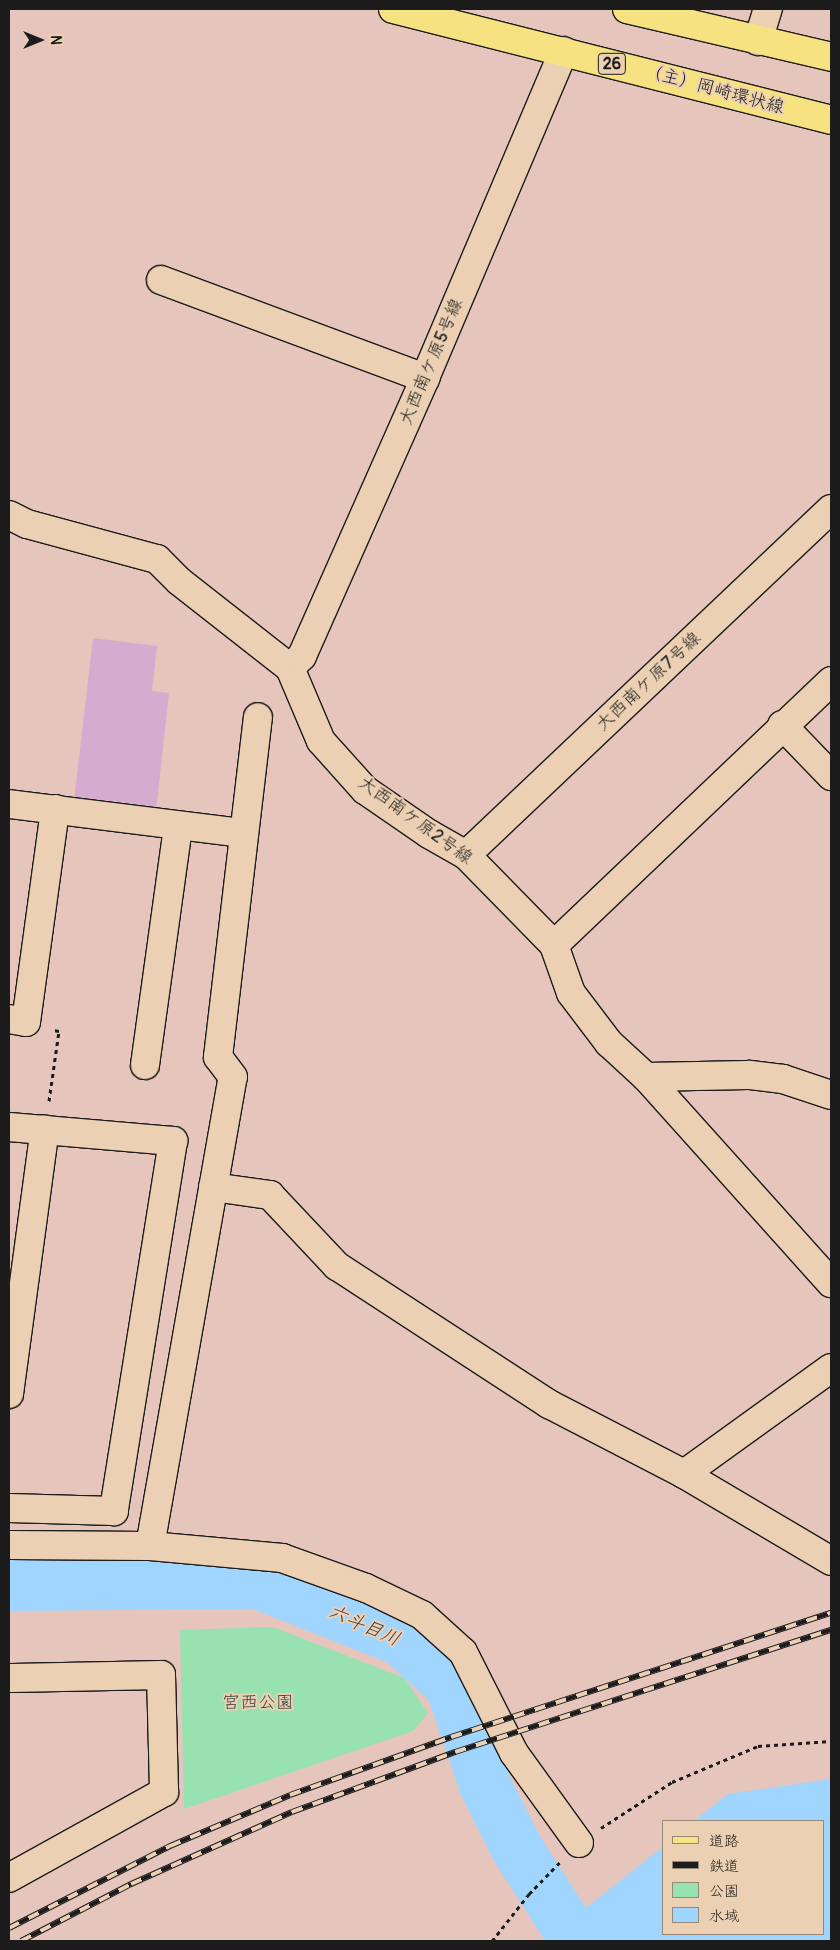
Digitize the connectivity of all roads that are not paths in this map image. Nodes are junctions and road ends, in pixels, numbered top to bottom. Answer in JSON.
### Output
{"nodes":[{"id":1,"x":393,"y":9,"type":"edge"},
{"id":2,"x":628,"y":9,"type":"edge"},
{"id":3,"x":768,"y":9,"type":"edge"},
{"id":4,"x":758,"y":41,"type":"junction"},
{"id":5,"x":564,"y":51,"type":"junction"},
{"id":6,"x":831,"y":57,"type":"edge"},
{"id":7,"x":831,"y":120,"type":"edge"},
{"id":8,"x":161,"y":280,"type":"dead end"},
{"id":9,"x":425,"y":378,"type":"junction"},
{"id":10,"x":831,"y":509,"type":"edge"},
{"id":11,"x":9,"y":515,"type":"edge"},
{"id":12,"x":290,"y":668,"type":"junction"},
{"id":13,"x":831,"y":681,"type":"edge"},
{"id":14,"x":258,"y":717,"type":"dead end"},
{"id":15,"x":782,"y":725,"type":"junction"},
{"id":16,"x":831,"y":776,"type":"edge"},
{"id":17,"x":9,"y":804,"type":"edge"},
{"id":18,"x":55,"y":809,"type":"junction"},
{"id":19,"x":178,"y":827,"type":"junction"},
{"id":20,"x":243,"y":833,"type":"junction"},
{"id":21,"x":466,"y":855,"type":"junction"},
{"id":22,"x":554,"y":945,"type":"junction"},
{"id":23,"x":9,"y":1019,"type":"edge"},
{"id":24,"x":145,"y":1065,"type":"dead end"},
{"id":25,"x":646,"y":1077,"type":"junction"},
{"id":26,"x":831,"y":1095,"type":"edge"},
{"id":27,"x":9,"y":1126,"type":"edge"},
{"id":28,"x":45,"y":1129,"type":"junction"},
{"id":29,"x":213,"y":1187,"type":"junction"},
{"id":30,"x":831,"y":1283,"type":"edge"},
{"id":31,"x":831,"y":1368,"type":"edge"},
{"id":32,"x":9,"y":1394,"type":"edge"},
{"id":33,"x":684,"y":1474,"type":"junction"},
{"id":34,"x":9,"y":1508,"type":"edge"},
{"id":35,"x":9,"y":1545,"type":"edge"},
{"id":36,"x":150,"y":1546,"type":"junction"},
{"id":37,"x":831,"y":1562,"type":"edge"},
{"id":38,"x":9,"y":1678,"type":"edge"},
{"id":39,"x":579,"y":1843,"type":"road end"},
{"id":40,"x":9,"y":1878,"type":"edge"}],
"edges":[{"from":1,"to":5,"type":"main road","name":"（主）岡崎環状線","number":"26"},
{"from":2,"to":4,"type":"main road"},
{"from":3,"to":4,"type":"street"},
{"from":4,"to":6,"type":"main road"},
{"from":5,"to":7,"type":"main road","name":"（主）岡崎環状線","number":"26"},
{"from":5,"to":9,"type":"street","name":"大西南ケ原5号線"},
{"from":8,"to":9,"type":"street"},
{"from":9,"to":12,"type":"street","name":"大西南ケ原5号線"},
{"from":10,"to":21,"type":"street","name":"大西南ケ原7号線"},
{"from":11,"to":12,"type":"street","name":"大西南ケ原2号線"},
{"from":12,"to":21,"type":"street","name":"大西南ケ原2号線"},
{"from":13,"to":15,"type":"street"},
{"from":14,"to":20,"type":"street"},
{"from":15,"to":16,"type":"street"},
{"from":15,"to":22,"type":"street"},
{"from":17,"to":18,"type":"street"},
{"from":18,"to":19,"type":"street"},
{"from":18,"to":23,"type":"street"},
{"from":19,"to":20,"type":"street"},
{"from":19,"to":24,"type":"street"},
{"from":20,"to":29,"type":"street"},
{"from":21,"to":22,"type":"street","name":"大西南ケ原2号線"},
{"from":22,"to":25,"type":"street","name":"大西南ケ原2号線"},
{"from":25,"to":26,"type":"street"},
{"from":25,"to":30,"type":"street","name":"大西南ケ原2号線"},
{"from":27,"to":28,"type":"street"},
{"from":28,"to":32,"type":"street"},
{"from":28,"to":34,"type":"street"},
{"from":29,"to":33,"type":"street"},
{"from":29,"to":36,"type":"street"},
{"from":31,"to":33,"type":"street"},
{"from":33,"to":37,"type":"street"},
{"from":35,"to":36,"type":"street"},
{"from":36,"to":39,"type":"street"},
{"from":38,"to":40,"type":"street"}]}
